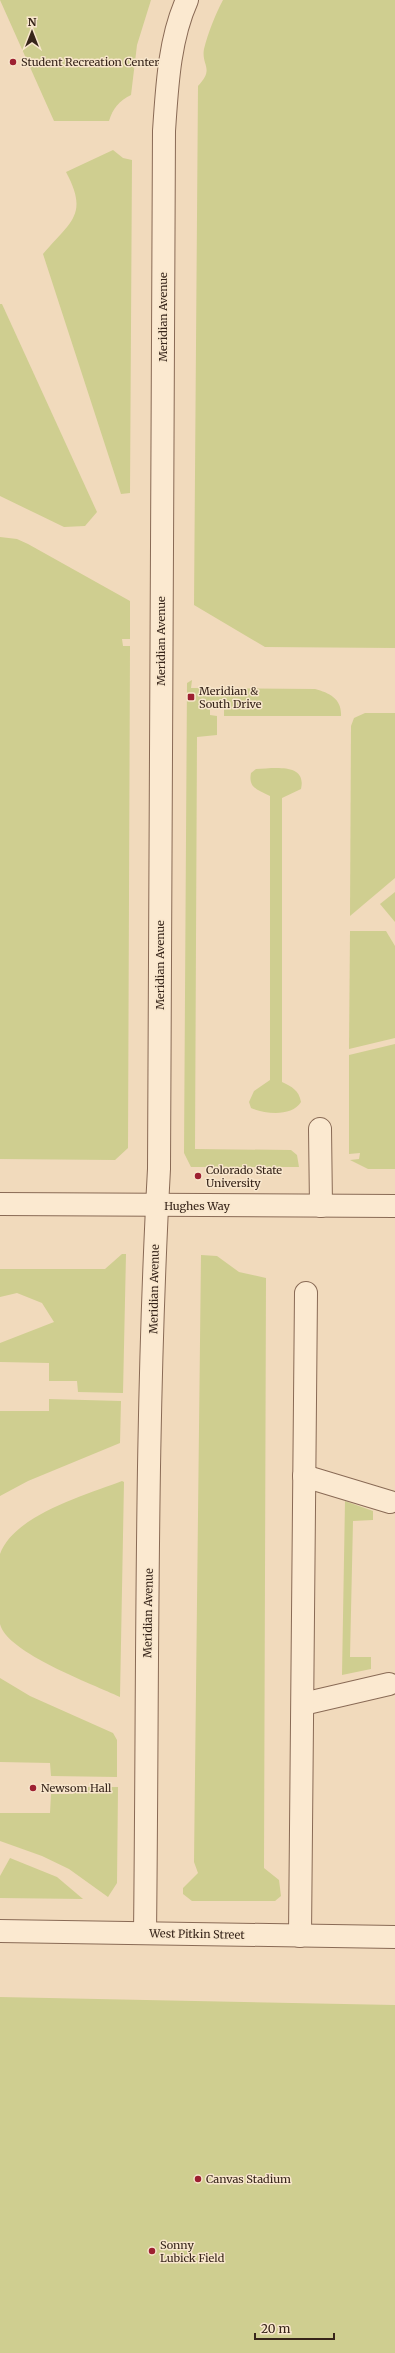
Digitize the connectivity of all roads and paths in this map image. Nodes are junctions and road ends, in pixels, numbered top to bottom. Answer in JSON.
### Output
{"nodes":[{"id":1,"x":188,"y":0,"type":"edge"},
{"id":2,"x":320,"y":1129,"type":"dead end"},
{"id":3,"x":0,"y":1204,"type":"edge"},
{"id":4,"x":157,"y":1206,"type":"junction"},
{"id":5,"x":321,"y":1206,"type":"junction"},
{"id":6,"x":395,"y":1206,"type":"edge"},
{"id":7,"x":306,"y":1293,"type":"dead end"},
{"id":8,"x":304,"y":1476,"type":"junction"},
{"id":9,"x":390,"y":1502,"type":"dead end"},
{"id":10,"x":389,"y":1684,"type":"dead end"},
{"id":11,"x":302,"y":1704,"type":"junction"},
{"id":12,"x":0,"y":1931,"type":"edge"},
{"id":13,"x":145,"y":1933,"type":"junction"},
{"id":14,"x":300,"y":1936,"type":"junction"},
{"id":15,"x":395,"y":1937,"type":"edge"}],
"edges":[{"from":1,"to":4,"type":"street","name":"Meridian Avenue"},
{"from":2,"to":5,"type":"street"},
{"from":3,"to":4,"type":"street","name":"Hughes Way"},
{"from":4,"to":5,"type":"street","name":"Hughes Way"},
{"from":4,"to":13,"type":"street","name":"Meridian Avenue"},
{"from":5,"to":6,"type":"street","name":"Hughes Way"},
{"from":7,"to":8,"type":"street"},
{"from":8,"to":9,"type":"street"},
{"from":8,"to":11,"type":"street"},
{"from":10,"to":11,"type":"street"},
{"from":11,"to":14,"type":"street"},
{"from":12,"to":13,"type":"street","name":"West Pitkin Street"},
{"from":13,"to":14,"type":"street","name":"West Pitkin Street"},
{"from":14,"to":15,"type":"street","name":"West Pitkin Street"}]}
